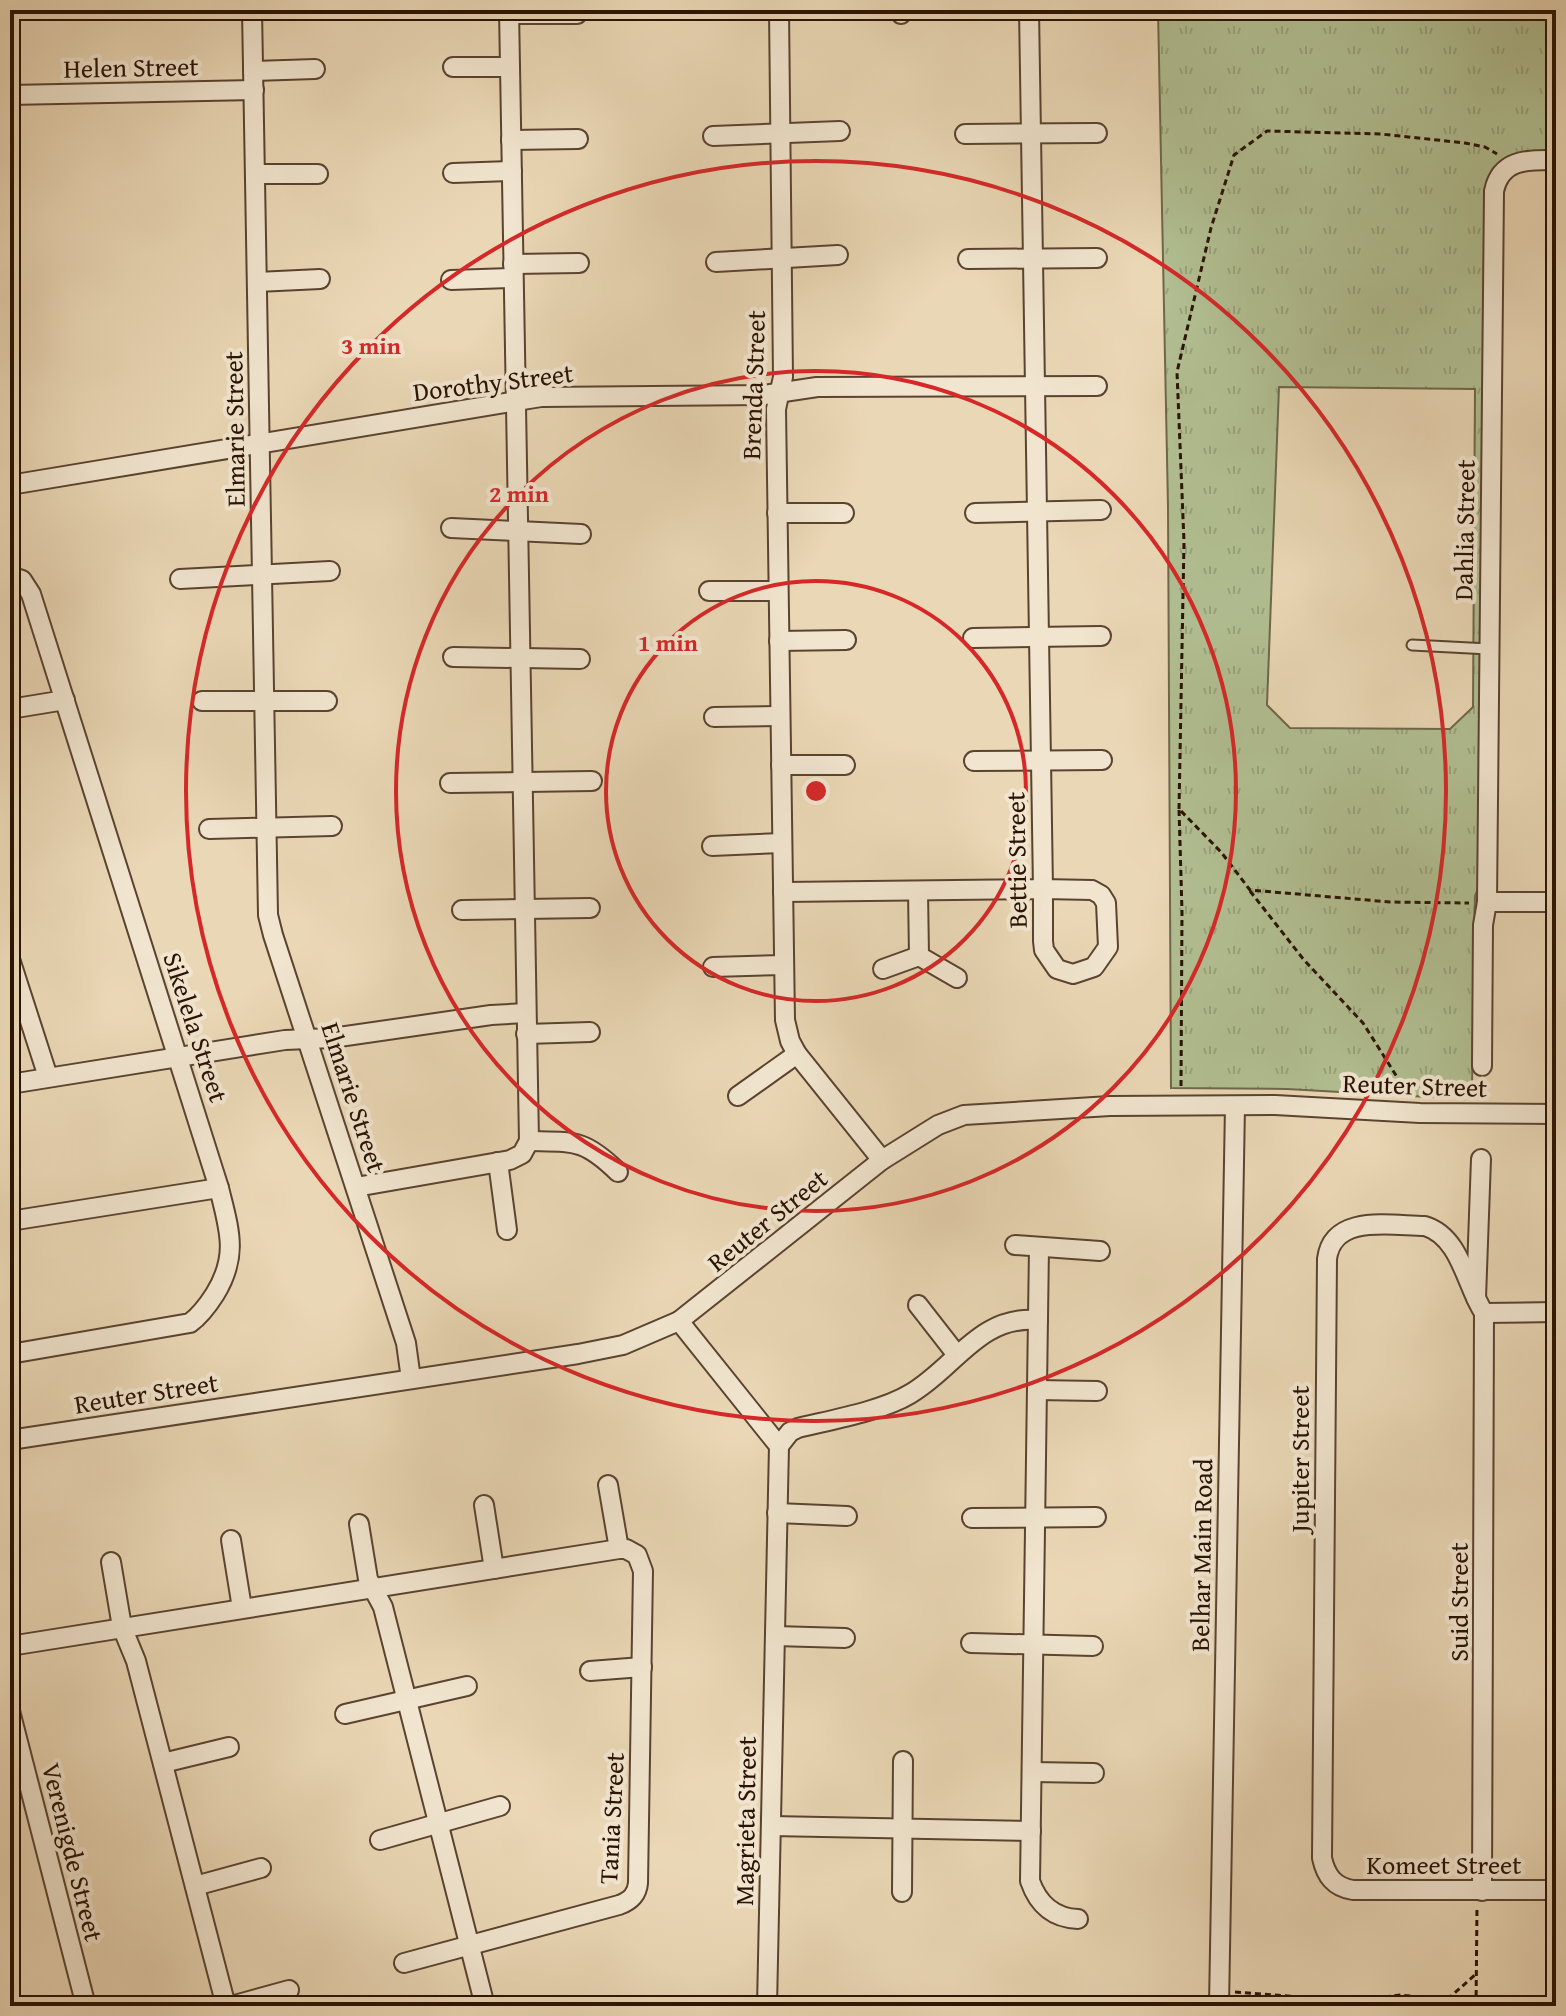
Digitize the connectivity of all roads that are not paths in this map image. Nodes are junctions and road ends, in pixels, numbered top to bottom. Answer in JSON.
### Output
{"nodes":[{"id":1,"x":252,"y":10,"type":"edge"},
{"id":2,"x":779,"y":10,"type":"edge"},
{"id":3,"x":1029,"y":10,"type":"edge"},
{"id":4,"x":509,"y":12,"type":"edge"},
{"id":5,"x":577,"y":14,"type":"dead end"},
{"id":6,"x":453,"y":67,"type":"dead end"},
{"id":7,"x":510,"y":67,"type":"junction"},
{"id":8,"x":315,"y":69,"type":"dead end"},
{"id":9,"x":253,"y":80,"type":"junction"},
{"id":10,"x":10,"y":95,"type":"edge"},
{"id":11,"x":840,"y":131,"type":"dead end"},
{"id":12,"x":1097,"y":133,"type":"dead end"},
{"id":13,"x":780,"y":134,"type":"junction"},
{"id":14,"x":965,"y":134,"type":"dead end"},
{"id":15,"x":1031,"y":134,"type":"junction"},
{"id":16,"x":713,"y":136,"type":"dead end"},
{"id":17,"x":578,"y":139,"type":"dead end"},
{"id":18,"x":511,"y":140,"type":"junction"},
{"id":19,"x":1556,"y":160,"type":"edge"},
{"id":20,"x":512,"y":171,"type":"junction"},
{"id":21,"x":453,"y":173,"type":"dead end"},
{"id":22,"x":255,"y":174,"type":"junction"},
{"id":23,"x":318,"y":174,"type":"dead end"},
{"id":24,"x":838,"y":255,"type":"dead end"},
{"id":25,"x":781,"y":258,"type":"junction"},
{"id":26,"x":1097,"y":258,"type":"dead end"},
{"id":27,"x":968,"y":259,"type":"dead end"},
{"id":28,"x":1033,"y":259,"type":"junction"},
{"id":29,"x":716,"y":262,"type":"dead end"},
{"id":30,"x":579,"y":263,"type":"dead end"},
{"id":31,"x":513,"y":271,"type":"junction"},
{"id":32,"x":320,"y":279,"type":"dead end"},
{"id":33,"x":451,"y":280,"type":"dead end"},
{"id":34,"x":257,"y":282,"type":"junction"},
{"id":35,"x":1035,"y":386,"type":"junction"},
{"id":36,"x":1097,"y":386,"type":"dead end"},
{"id":37,"x":780,"y":391,"type":"junction"},
{"id":38,"x":514,"y":401,"type":"junction"},
{"id":39,"x":260,"y":443,"type":"junction"},
{"id":40,"x":10,"y":485,"type":"edge"},
{"id":41,"x":1101,"y":510,"type":"dead end"},
{"id":42,"x":1037,"y":511,"type":"junction"},
{"id":43,"x":777,"y":513,"type":"junction"},
{"id":44,"x":844,"y":513,"type":"dead end"},
{"id":45,"x":975,"y":513,"type":"dead end"},
{"id":46,"x":451,"y":528,"type":"dead end"},
{"id":47,"x":516,"y":532,"type":"junction"},
{"id":48,"x":581,"y":534,"type":"dead end"},
{"id":49,"x":330,"y":571,"type":"dead end"},
{"id":50,"x":262,"y":574,"type":"junction"},
{"id":51,"x":10,"y":576,"type":"edge"},
{"id":52,"x":180,"y":579,"type":"dead end"},
{"id":53,"x":709,"y":591,"type":"dead end"},
{"id":54,"x":778,"y":591,"type":"junction"},
{"id":55,"x":1101,"y":636,"type":"dead end"},
{"id":56,"x":1039,"y":637,"type":"junction"},
{"id":57,"x":973,"y":638,"type":"dead end"},
{"id":58,"x":846,"y":640,"type":"dead end"},
{"id":59,"x":779,"y":641,"type":"junction"},
{"id":60,"x":1412,"y":645,"type":"dead end"},
{"id":61,"x":1489,"y":649,"type":"junction"},
{"id":62,"x":453,"y":657,"type":"dead end"},
{"id":63,"x":519,"y":658,"type":"junction"},
{"id":64,"x":580,"y":659,"type":"dead end"},
{"id":65,"x":65,"y":700,"type":"junction"},
{"id":66,"x":202,"y":701,"type":"dead end"},
{"id":67,"x":264,"y":701,"type":"junction"},
{"id":68,"x":327,"y":701,"type":"dead end"},
{"id":69,"x":10,"y":709,"type":"edge"},
{"id":70,"x":780,"y":716,"type":"junction"},
{"id":71,"x":714,"y":717,"type":"dead end"},
{"id":72,"x":1102,"y":760,"type":"dead end"},
{"id":73,"x":974,"y":761,"type":"dead end"},
{"id":74,"x":1041,"y":761,"type":"junction"},
{"id":75,"x":781,"y":765,"type":"junction"},
{"id":76,"x":845,"y":765,"type":"dead end"},
{"id":77,"x":592,"y":781,"type":"dead end"},
{"id":78,"x":522,"y":782,"type":"junction"},
{"id":79,"x":450,"y":783,"type":"dead end"},
{"id":80,"x":332,"y":826,"type":"dead end"},
{"id":81,"x":266,"y":828,"type":"junction"},
{"id":82,"x":209,"y":829,"type":"dead end"},
{"id":83,"x":782,"y":843,"type":"junction"},
{"id":84,"x":712,"y":846,"type":"dead end"},
{"id":85,"x":1043,"y":889,"type":"junction"},
{"id":86,"x":918,"y":891,"type":"junction"},
{"id":87,"x":783,"y":892,"type":"junction"},
{"id":88,"x":1487,"y":902,"type":"junction"},
{"id":89,"x":1556,"y":902,"type":"edge"},
{"id":90,"x":590,"y":908,"type":"dead end"},
{"id":91,"x":524,"y":909,"type":"junction"},
{"id":92,"x":462,"y":910,"type":"dead end"},
{"id":93,"x":919,"y":956,"type":"junction"},
{"id":94,"x":10,"y":959,"type":"edge"},
{"id":95,"x":784,"y":965,"type":"junction"},
{"id":96,"x":713,"y":967,"type":"dead end"},
{"id":97,"x":883,"y":969,"type":"dead end"},
{"id":98,"x":957,"y":978,"type":"dead end"},
{"id":99,"x":526,"y":1013,"type":"junction"},
{"id":100,"x":590,"y":1032,"type":"dead end"},
{"id":101,"x":526,"y":1034,"type":"junction"},
{"id":102,"x":309,"y":1039,"type":"junction"},
{"id":103,"x":797,"y":1054,"type":"junction"},
{"id":104,"x":179,"y":1059,"type":"junction"},
{"id":105,"x":1482,"y":1066,"type":"dead end"},
{"id":106,"x":48,"y":1077,"type":"junction"},
{"id":107,"x":10,"y":1084,"type":"edge"},
{"id":108,"x":738,"y":1096,"type":"dead end"},
{"id":109,"x":1235,"y":1106,"type":"junction"},
{"id":110,"x":1556,"y":1114,"type":"edge"},
{"id":111,"x":529,"y":1141,"type":"junction"},
{"id":112,"x":1481,"y":1159,"type":"dead end"},
{"id":113,"x":882,"y":1160,"type":"junction"},
{"id":114,"x":498,"y":1162,"type":"junction"},
{"id":115,"x":618,"y":1172,"type":"dead end"},
{"id":116,"x":356,"y":1187,"type":"junction"},
{"id":117,"x":219,"y":1188,"type":"junction"},
{"id":118,"x":10,"y":1221,"type":"edge"},
{"id":119,"x":507,"y":1230,"type":"dead end"},
{"id":120,"x":1015,"y":1245,"type":"dead end"},
{"id":121,"x":1039,"y":1247,"type":"junction"},
{"id":122,"x":1100,"y":1251,"type":"dead end"},
{"id":123,"x":918,"y":1305,"type":"dead end"},
{"id":124,"x":1480,"y":1307,"type":"junction"},
{"id":125,"x":1556,"y":1312,"type":"edge"},
{"id":126,"x":1038,"y":1320,"type":"junction"},
{"id":127,"x":679,"y":1321,"type":"junction"},
{"id":128,"x":10,"y":1354,"type":"edge"},
{"id":129,"x":957,"y":1355,"type":"junction"},
{"id":130,"x":411,"y":1379,"type":"junction"},
{"id":131,"x":1037,"y":1390,"type":"junction"},
{"id":132,"x":1097,"y":1391,"type":"dead end"},
{"id":133,"x":10,"y":1440,"type":"edge"},
{"id":134,"x":779,"y":1446,"type":"junction"},
{"id":135,"x":608,"y":1485,"type":"dead end"},
{"id":136,"x":484,"y":1505,"type":"dead end"},
{"id":137,"x":777,"y":1513,"type":"junction"},
{"id":138,"x":847,"y":1516,"type":"dead end"},
{"id":139,"x":1096,"y":1517,"type":"dead end"},
{"id":140,"x":972,"y":1518,"type":"dead end"},
{"id":141,"x":1035,"y":1518,"type":"junction"},
{"id":142,"x":359,"y":1524,"type":"dead end"},
{"id":143,"x":231,"y":1540,"type":"dead end"},
{"id":144,"x":619,"y":1549,"type":"junction"},
{"id":145,"x":111,"y":1562,"type":"dead end"},
{"id":146,"x":494,"y":1569,"type":"junction"},
{"id":147,"x":373,"y":1588,"type":"junction"},
{"id":148,"x":242,"y":1608,"type":"junction"},
{"id":149,"x":122,"y":1627,"type":"junction"},
{"id":150,"x":775,"y":1636,"type":"junction"},
{"id":151,"x":845,"y":1638,"type":"dead end"},
{"id":152,"x":971,"y":1643,"type":"dead end"},
{"id":153,"x":1034,"y":1644,"type":"junction"},
{"id":154,"x":10,"y":1646,"type":"edge"},
{"id":155,"x":1093,"y":1646,"type":"dead end"},
{"id":156,"x":642,"y":1667,"type":"junction"},
{"id":157,"x":590,"y":1671,"type":"dead end"},
{"id":158,"x":467,"y":1686,"type":"dead end"},
{"id":159,"x":407,"y":1700,"type":"junction"},
{"id":160,"x":10,"y":1711,"type":"edge"},
{"id":161,"x":345,"y":1714,"type":"dead end"},
{"id":162,"x":229,"y":1747,"type":"dead end"},
{"id":163,"x":903,"y":1761,"type":"dead end"},
{"id":164,"x":163,"y":1763,"type":"junction"},
{"id":165,"x":1032,"y":1772,"type":"junction"},
{"id":166,"x":1094,"y":1773,"type":"dead end"},
{"id":167,"x":500,"y":1806,"type":"dead end"},
{"id":168,"x":438,"y":1823,"type":"junction"},
{"id":169,"x":771,"y":1826,"type":"junction"},
{"id":170,"x":902,"y":1829,"type":"junction"},
{"id":171,"x":1031,"y":1831,"type":"junction"},
{"id":172,"x":380,"y":1840,"type":"dead end"},
{"id":173,"x":261,"y":1868,"type":"dead end"},
{"id":174,"x":1333,"y":1882,"type":"joint"},
{"id":175,"x":195,"y":1886,"type":"junction"},
{"id":176,"x":1556,"y":1890,"type":"edge"},
{"id":177,"x":1479,"y":1891,"type":"junction"},
{"id":178,"x":902,"y":1892,"type":"dead end"},
{"id":179,"x":1078,"y":1919,"type":"dead end"},
{"id":180,"x":469,"y":1944,"type":"junction"},
{"id":181,"x":404,"y":1963,"type":"dead end"},
{"id":182,"x":289,"y":1990,"type":"dead end"},
{"id":183,"x":1219,"y":1999,"type":"edge"},
{"id":184,"x":86,"y":2006,"type":"edge"},
{"id":185,"x":229,"y":2006,"type":"edge"},
{"id":186,"x":485,"y":2006,"type":"edge"},
{"id":187,"x":767,"y":2006,"type":"edge"}],
"edges":[{"from":1,"to":9,"type":"street","name":"Elmarie Street"},
{"from":2,"to":13,"type":"street","name":"Brenda Street"},
{"from":3,"to":15,"type":"street","name":"Bettie Street"},
{"from":4,"to":5,"type":"street"},
{"from":4,"to":7,"type":"street"},
{"from":6,"to":7,"type":"street"},
{"from":7,"to":18,"type":"street"},
{"from":8,"to":9,"type":"street"},
{"from":9,"to":10,"type":"street","name":"Helen Street"},
{"from":9,"to":22,"type":"street","name":"Elmarie Street"},
{"from":11,"to":13,"type":"street"},
{"from":12,"to":15,"type":"street"},
{"from":13,"to":16,"type":"street"},
{"from":13,"to":25,"type":"street","name":"Brenda Street"},
{"from":14,"to":15,"type":"street"},
{"from":15,"to":28,"type":"street","name":"Bettie Street"},
{"from":17,"to":18,"type":"street"},
{"from":18,"to":20,"type":"street"},
{"from":19,"to":61,"type":"street","name":"Dahlia Street"},
{"from":20,"to":21,"type":"street"},
{"from":20,"to":31,"type":"street"},
{"from":22,"to":23,"type":"street"},
{"from":22,"to":34,"type":"street","name":"Elmarie Street"},
{"from":24,"to":25,"type":"street"},
{"from":25,"to":29,"type":"street"},
{"from":25,"to":37,"type":"street","name":"Brenda Street"},
{"from":26,"to":28,"type":"street"},
{"from":27,"to":28,"type":"street"},
{"from":28,"to":35,"type":"street","name":"Bettie Street"},
{"from":30,"to":31,"type":"street"},
{"from":31,"to":33,"type":"street"},
{"from":31,"to":38,"type":"street"},
{"from":32,"to":34,"type":"street"},
{"from":34,"to":39,"type":"street","name":"Elmarie Street"},
{"from":35,"to":36,"type":"street"},
{"from":35,"to":37,"type":"street","name":"Dorothy Street"},
{"from":35,"to":42,"type":"street","name":"Bettie Street"},
{"from":37,"to":38,"type":"street","name":"Dorothy Street"},
{"from":37,"to":43,"type":"street","name":"Brenda Street"},
{"from":38,"to":39,"type":"street","name":"Dorothy Street"},
{"from":38,"to":47,"type":"street"},
{"from":39,"to":40,"type":"street","name":"Dorothy Street"},
{"from":39,"to":50,"type":"street","name":"Elmarie Street"},
{"from":41,"to":42,"type":"street"},
{"from":42,"to":45,"type":"street"},
{"from":42,"to":56,"type":"street","name":"Bettie Street"},
{"from":43,"to":44,"type":"street"},
{"from":43,"to":54,"type":"street","name":"Brenda Street"},
{"from":46,"to":47,"type":"street"},
{"from":47,"to":48,"type":"street"},
{"from":47,"to":63,"type":"street"},
{"from":49,"to":50,"type":"street"},
{"from":50,"to":52,"type":"street"},
{"from":50,"to":67,"type":"street","name":"Elmarie Street"},
{"from":51,"to":65,"type":"street","name":"Sikelela Street"},
{"from":53,"to":54,"type":"street"},
{"from":54,"to":59,"type":"street","name":"Brenda Street"},
{"from":55,"to":56,"type":"street"},
{"from":56,"to":57,"type":"street"},
{"from":56,"to":74,"type":"street","name":"Bettie Street"},
{"from":58,"to":59,"type":"street"},
{"from":59,"to":70,"type":"street","name":"Brenda Street"},
{"from":60,"to":61,"type":"lane"},
{"from":61,"to":88,"type":"street","name":"Dahlia Street"},
{"from":62,"to":63,"type":"street"},
{"from":63,"to":64,"type":"street"},
{"from":63,"to":78,"type":"street"},
{"from":65,"to":69,"type":"street"},
{"from":65,"to":104,"type":"street","name":"Sikelela Street"},
{"from":66,"to":67,"type":"street"},
{"from":67,"to":68,"type":"street"},
{"from":67,"to":81,"type":"street","name":"Elmarie Street"},
{"from":70,"to":71,"type":"street"},
{"from":70,"to":75,"type":"street","name":"Brenda Street"},
{"from":72,"to":74,"type":"street","name":"Bettie Street"},
{"from":73,"to":74,"type":"street","name":"Bettie Street"},
{"from":74,"to":85,"type":"street","name":"Bettie Street"},
{"from":75,"to":76,"type":"street"},
{"from":75,"to":83,"type":"street","name":"Brenda Street"},
{"from":77,"to":78,"type":"street"},
{"from":78,"to":79,"type":"street"},
{"from":78,"to":91,"type":"street"},
{"from":80,"to":81,"type":"street"},
{"from":81,"to":82,"type":"street"},
{"from":81,"to":102,"type":"street","name":"Elmarie Street"},
{"from":83,"to":84,"type":"street"},
{"from":83,"to":87,"type":"street","name":"Brenda Street"},
{"from":85,"to":85,"type":"street","name":"Bettie Street"},
{"from":85,"to":86,"type":"street"},
{"from":86,"to":87,"type":"street"},
{"from":86,"to":93,"type":"street"},
{"from":87,"to":95,"type":"street","name":"Brenda Street"},
{"from":88,"to":89,"type":"street"},
{"from":88,"to":105,"type":"street","name":"Dahlia Street"},
{"from":90,"to":91,"type":"street"},
{"from":91,"to":92,"type":"street"},
{"from":91,"to":99,"type":"street"},
{"from":93,"to":97,"type":"street"},
{"from":93,"to":98,"type":"street"},
{"from":94,"to":106,"type":"street"},
{"from":95,"to":96,"type":"street"},
{"from":95,"to":103,"type":"street","name":"Brenda Street"},
{"from":99,"to":101,"type":"street"},
{"from":99,"to":102,"type":"street"},
{"from":100,"to":101,"type":"street"},
{"from":101,"to":111,"type":"street"},
{"from":102,"to":104,"type":"street"},
{"from":102,"to":116,"type":"street","name":"Elmarie Street"},
{"from":103,"to":108,"type":"street"},
{"from":103,"to":113,"type":"street","name":"Brenda Street"},
{"from":104,"to":106,"type":"street"},
{"from":104,"to":117,"type":"street","name":"Sikelela Street"},
{"from":106,"to":107,"type":"street"},
{"from":109,"to":110,"type":"street","name":"Reuter Street"},
{"from":109,"to":113,"type":"street","name":"Reuter Street"},
{"from":109,"to":183,"type":"street","name":"Belhar Main Road"},
{"from":111,"to":114,"type":"street"},
{"from":111,"to":115,"type":"street"},
{"from":112,"to":124,"type":"street","name":"Suid Street"},
{"from":113,"to":127,"type":"street","name":"Reuter Street"},
{"from":114,"to":116,"type":"street"},
{"from":114,"to":119,"type":"street"},
{"from":116,"to":130,"type":"street","name":"Elmarie Street"},
{"from":117,"to":118,"type":"street"},
{"from":117,"to":128,"type":"street","name":"Sikelela Street"},
{"from":120,"to":121,"type":"street"},
{"from":121,"to":122,"type":"street"},
{"from":121,"to":126,"type":"street"},
{"from":123,"to":129,"type":"street"},
{"from":124,"to":125,"type":"street"},
{"from":124,"to":174,"type":"street","name":"Jupiter Street"},
{"from":124,"to":177,"type":"street","name":"Suid Street"},
{"from":126,"to":129,"type":"street"},
{"from":126,"to":131,"type":"street"},
{"from":127,"to":130,"type":"street","name":"Reuter Street"},
{"from":127,"to":134,"type":"street"},
{"from":129,"to":134,"type":"street"},
{"from":130,"to":133,"type":"street","name":"Reuter Street"},
{"from":131,"to":132,"type":"street"},
{"from":131,"to":141,"type":"street"},
{"from":134,"to":137,"type":"street","name":"Magrieta Street"},
{"from":135,"to":144,"type":"street"},
{"from":136,"to":146,"type":"street"},
{"from":137,"to":138,"type":"street"},
{"from":137,"to":150,"type":"street","name":"Magrieta Street"},
{"from":139,"to":141,"type":"street"},
{"from":140,"to":141,"type":"street"},
{"from":141,"to":153,"type":"street"},
{"from":142,"to":147,"type":"street"},
{"from":143,"to":148,"type":"street"},
{"from":144,"to":146,"type":"street"},
{"from":144,"to":156,"type":"street","name":"Tania Street"},
{"from":145,"to":149,"type":"street"},
{"from":146,"to":147,"type":"street"},
{"from":147,"to":148,"type":"street"},
{"from":147,"to":159,"type":"street"},
{"from":148,"to":149,"type":"street"},
{"from":149,"to":154,"type":"street"},
{"from":149,"to":164,"type":"street"},
{"from":150,"to":151,"type":"street"},
{"from":150,"to":169,"type":"street","name":"Magrieta Street"},
{"from":152,"to":153,"type":"street"},
{"from":153,"to":155,"type":"street"},
{"from":153,"to":165,"type":"street"},
{"from":156,"to":157,"type":"street"},
{"from":156,"to":180,"type":"street","name":"Tania Street"},
{"from":158,"to":159,"type":"street"},
{"from":159,"to":161,"type":"street"},
{"from":159,"to":168,"type":"street"},
{"from":160,"to":184,"type":"street","name":"Verenigde Street"},
{"from":162,"to":164,"type":"street"},
{"from":163,"to":170,"type":"street"},
{"from":164,"to":175,"type":"street"},
{"from":165,"to":166,"type":"street"},
{"from":165,"to":171,"type":"street"},
{"from":167,"to":168,"type":"street"},
{"from":168,"to":172,"type":"street"},
{"from":168,"to":180,"type":"street"},
{"from":169,"to":170,"type":"street"},
{"from":169,"to":187,"type":"street","name":"Magrieta Street"},
{"from":170,"to":171,"type":"street"},
{"from":170,"to":178,"type":"street"},
{"from":171,"to":179,"type":"street"},
{"from":173,"to":175,"type":"street"},
{"from":174,"to":177,"type":"street","name":"Komeet Street"},
{"from":175,"to":185,"type":"street"},
{"from":176,"to":177,"type":"street","name":"Komeet Street"},
{"from":180,"to":181,"type":"street","name":"Tania Street"},
{"from":180,"to":186,"type":"street"},
{"from":182,"to":185,"type":"street"}]}
